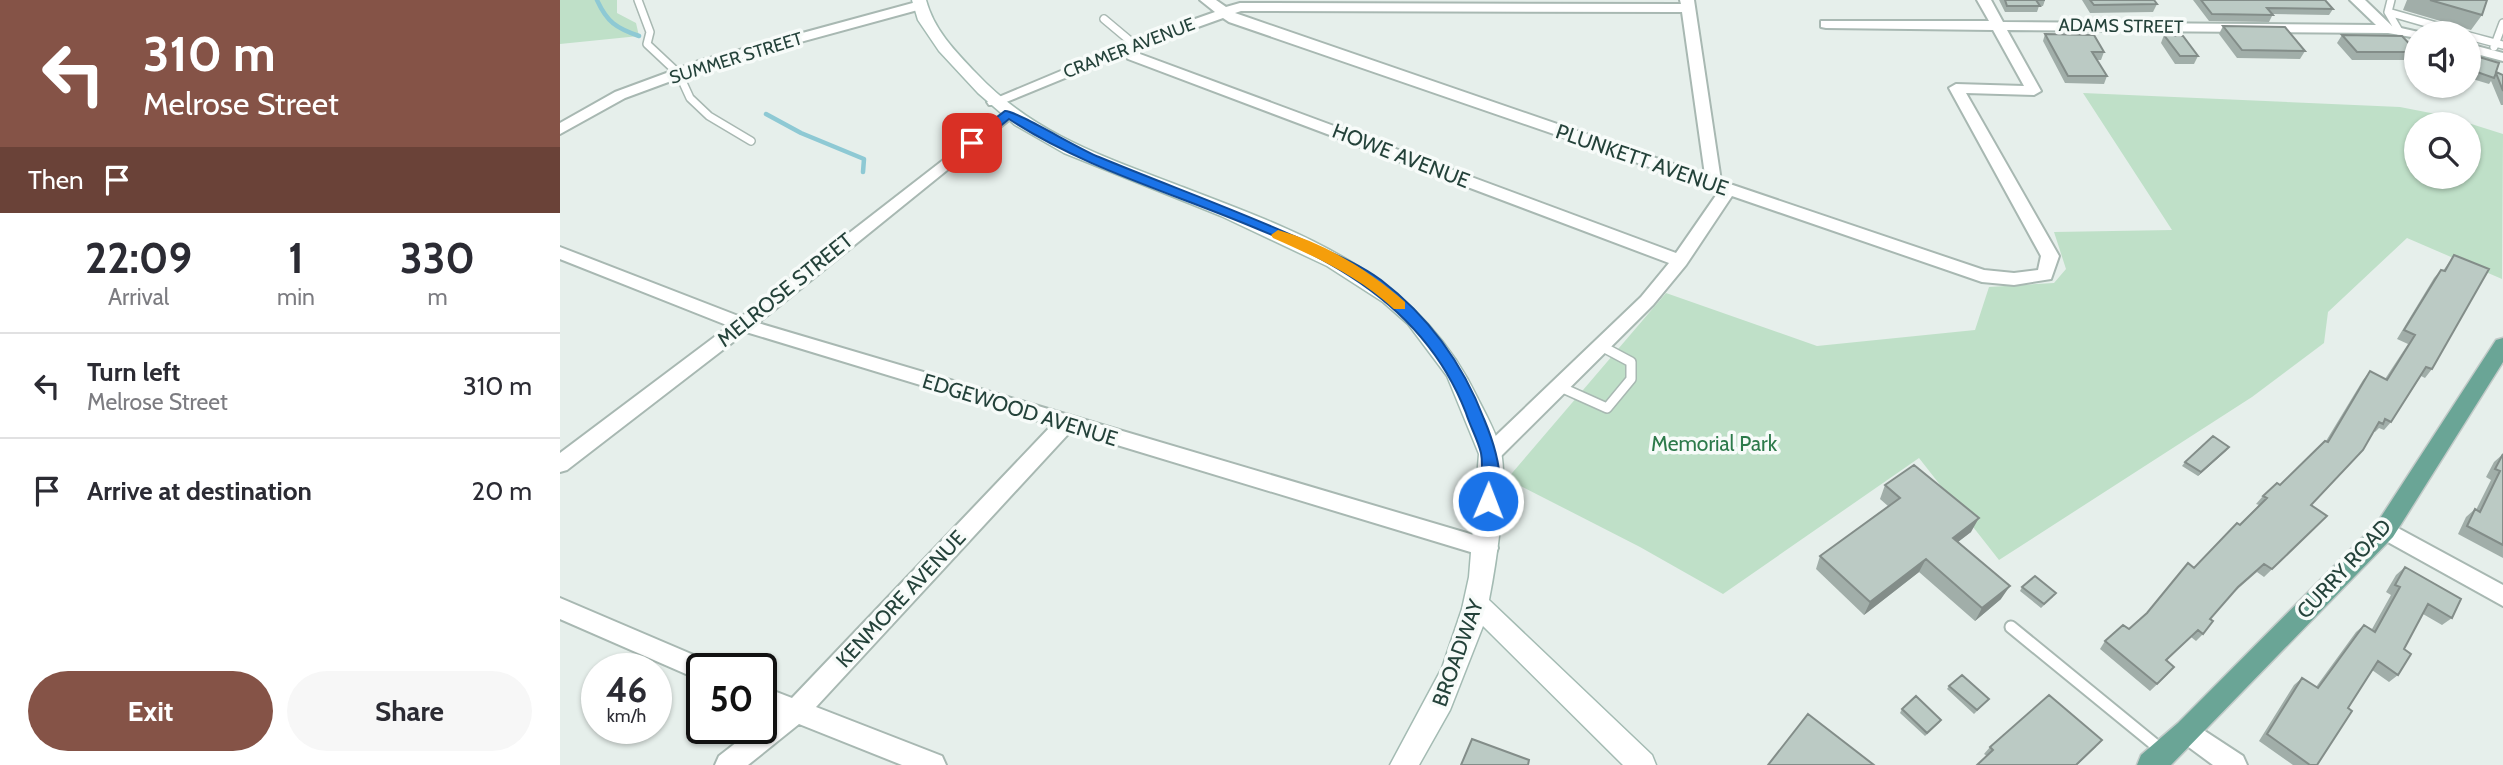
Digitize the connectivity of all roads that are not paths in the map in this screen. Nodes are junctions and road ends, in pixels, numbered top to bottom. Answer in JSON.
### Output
{"nodes":[{"id":1,"x":638,"y":0,"type":"edge"},
{"id":2,"x":1207,"y":0,"type":"edge"},
{"id":3,"x":1984,"y":0,"type":"edge"},
{"id":4,"x":2357,"y":0,"type":"edge"},
{"id":5,"x":2391,"y":0,"type":"edge"},
{"id":6,"x":919,"y":3,"type":"edge"},
{"id":7,"x":1394,"y":4,"type":"edge"},
{"id":8,"x":1687,"y":4,"type":"edge"},
{"id":9,"x":1224,"y":12,"type":"junction"},
{"id":10,"x":2388,"y":12,"type":"junction"},
{"id":11,"x":1104,"y":19,"type":"dead end"},
{"id":12,"x":2419,"y":21,"type":"edge"},
{"id":13,"x":2503,"y":23,"type":"edge"},
{"id":14,"x":1826,"y":24,"type":"dead end"},
{"id":15,"x":1997,"y":24,"type":"junction"},
{"id":16,"x":2394,"y":30,"type":"junction"},
{"id":17,"x":2404,"y":32,"type":"edge"},
{"id":18,"x":2481,"y":42,"type":"edge"},
{"id":19,"x":1135,"y":44,"type":"junction"},
{"id":20,"x":2498,"y":50,"type":"edge"},
{"id":21,"x":679,"y":74,"type":"junction"},
{"id":22,"x":1001,"y":108,"type":"junction"},
{"id":23,"x":563,"y":124,"type":"edge"},
{"id":24,"x":751,"y":141,"type":"dead end"},
{"id":25,"x":1721,"y":188,"type":"junction"},
{"id":26,"x":2039,"y":236,"type":"joint"},
{"id":27,"x":562,"y":257,"type":"edge"},
{"id":28,"x":1680,"y":261,"type":"junction"},
{"id":29,"x":743,"y":325,"type":"junction"},
{"id":30,"x":1601,"y":346,"type":"junction"},
{"id":31,"x":2503,"y":346,"type":"edge"},
{"id":32,"x":1558,"y":386,"type":"junction"},
{"id":33,"x":1065,"y":424,"type":"junction"},
{"id":34,"x":1490,"y":454,"type":"junction"},
{"id":35,"x":560,"y":464,"type":"edge"},
{"id":36,"x":2385,"y":530,"type":"junction"},
{"id":37,"x":1487,"y":548,"type":"junction"},
{"id":38,"x":2503,"y":596,"type":"edge"},
{"id":39,"x":1479,"y":606,"type":"junction"},
{"id":40,"x":560,"y":607,"type":"edge"},
{"id":41,"x":2011,"y":627,"type":"dead end"},
{"id":42,"x":686,"y":663,"type":"edge"},
{"id":43,"x":777,"y":704,"type":"edge"},
{"id":44,"x":795,"y":712,"type":"junction"},
{"id":45,"x":2188,"y":732,"type":"junction"},
{"id":46,"x":2158,"y":759,"type":"edge"},
{"id":47,"x":728,"y":765,"type":"edge"},
{"id":48,"x":933,"y":765,"type":"edge"},
{"id":49,"x":1404,"y":765,"type":"edge"},
{"id":50,"x":1642,"y":765,"type":"edge"},
{"id":51,"x":2234,"y":765,"type":"edge"}],
"edges":[{"from":1,"to":21,"type":"lane"},
{"from":2,"to":9,"type":"street","name":"PLUNKETT AVENUE"},
{"from":3,"to":15,"type":"street"},
{"from":4,"to":16,"type":"street"},
{"from":5,"to":10,"type":"lane"},
{"from":6,"to":21,"type":"street","name":"SUMMER STREET"},
{"from":6,"to":22,"type":"main road","name":"BROADWAY"},
{"from":7,"to":8,"type":"street","name":"CRAMER AVENUE"},
{"from":7,"to":9,"type":"street","name":"CRAMER AVENUE"},
{"from":8,"to":25,"type":"street"},
{"from":9,"to":19,"type":"street","name":"CRAMER AVENUE"},
{"from":9,"to":25,"type":"street","name":"PLUNKETT AVENUE"},
{"from":10,"to":12,"type":"lane"},
{"from":10,"to":16,"type":"lane"},
{"from":11,"to":19,"type":"lane"},
{"from":13,"to":20,"type":"lane"},
{"from":14,"to":15,"type":"street","name":"ADAMS STREET"},
{"from":15,"to":16,"type":"street","name":"ADAMS STREET"},
{"from":15,"to":26,"type":"street"},
{"from":16,"to":17,"type":"street","name":"ADAMS STREET"},
{"from":18,"to":20,"type":"lane"},
{"from":19,"to":22,"type":"street","name":"CRAMER AVENUE"},
{"from":19,"to":28,"type":"street","name":"HOWE AVENUE"},
{"from":21,"to":23,"type":"street","name":"SUMMER STREET"},
{"from":21,"to":24,"type":"lane"},
{"from":22,"to":29,"type":"street","name":"MELROSE STREET"},
{"from":22,"to":34,"type":"main road","name":"BROADWAY"},
{"from":25,"to":26,"type":"street","name":"PLUNKETT AVENUE"},
{"from":25,"to":28,"type":"street"},
{"from":27,"to":29,"type":"street","name":"EDGEWOOD AVENUE"},
{"from":28,"to":30,"type":"street"},
{"from":29,"to":33,"type":"street","name":"EDGEWOOD AVENUE"},
{"from":29,"to":35,"type":"street","name":"MELROSE STREET"},
{"from":30,"to":32,"type":"street"},
{"from":30,"to":32,"type":"lane"},
{"from":31,"to":36,"type":"main road","name":"CURRY ROAD"},
{"from":32,"to":34,"type":"street"},
{"from":33,"to":37,"type":"street","name":"EDGEWOOD AVENUE"},
{"from":33,"to":44,"type":"street","name":"KENMORE AVENUE"},
{"from":34,"to":37,"type":"main road","name":"BROADWAY"},
{"from":36,"to":38,"type":"street"},
{"from":36,"to":45,"type":"main road","name":"CURRY ROAD"},
{"from":37,"to":39,"type":"main road","name":"BROADWAY"},
{"from":39,"to":49,"type":"main road","name":"BROADWAY"},
{"from":39,"to":50,"type":"main road"},
{"from":40,"to":42,"type":"street"},
{"from":41,"to":46,"type":"lane"},
{"from":43,"to":44,"type":"street"},
{"from":44,"to":47,"type":"street","name":"KENMORE AVENUE"},
{"from":44,"to":48,"type":"street"},
{"from":45,"to":46,"type":"main road","name":"CURRY ROAD"},
{"from":45,"to":51,"type":"street"}]}
